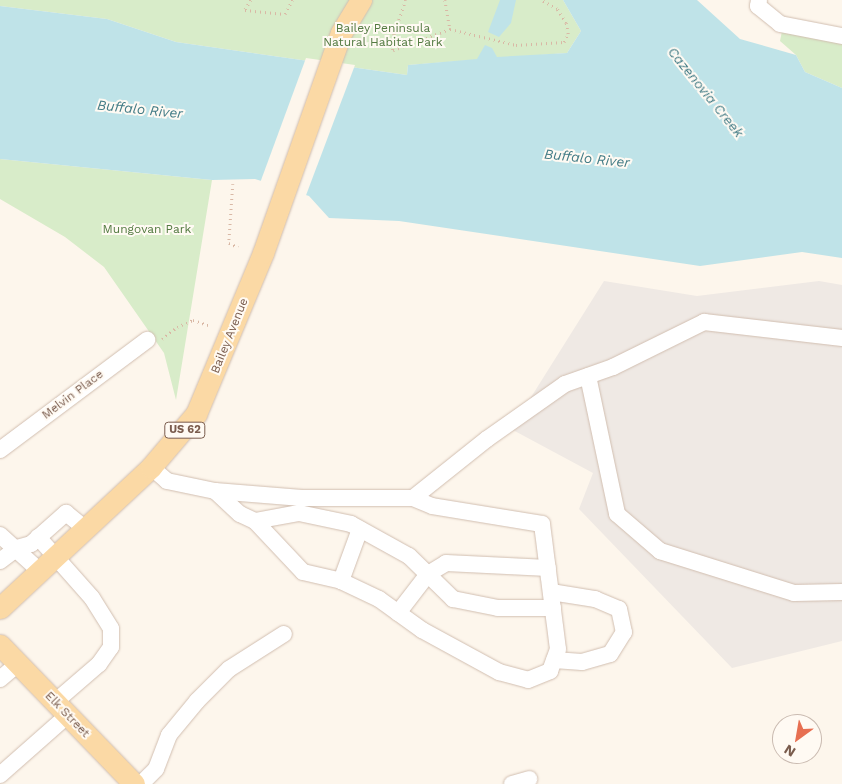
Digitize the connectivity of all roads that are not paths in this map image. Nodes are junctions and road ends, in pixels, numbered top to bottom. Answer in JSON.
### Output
{"nodes":[{"id":1,"x":360,"y":0,"type":"edge"},
{"id":2,"x":758,"y":0,"type":"edge"},
{"id":3,"x":842,"y":36,"type":"edge"},
{"id":4,"x":842,"y":338,"type":"edge"},
{"id":5,"x":147,"y":340,"type":"road end"},
{"id":6,"x":588,"y":376,"type":"junction"},
{"id":7,"x":0,"y":450,"type":"edge"},
{"id":8,"x":152,"y":466,"type":"junction"},
{"id":9,"x":215,"y":491,"type":"junction"},
{"id":10,"x":413,"y":498,"type":"junction"},
{"id":11,"x":255,"y":521,"type":"junction"},
{"id":12,"x":86,"y":529,"type":"junction"},
{"id":13,"x":360,"y":529,"type":"junction"},
{"id":14,"x":0,"y":535,"type":"edge"},
{"id":15,"x":38,"y":537,"type":"junction"},
{"id":16,"x":17,"y":548,"type":"junction"},
{"id":17,"x":58,"y":556,"type":"junction"},
{"id":18,"x":0,"y":561,"type":"edge"},
{"id":19,"x":548,"y":568,"type":"junction"},
{"id":20,"x":41,"y":572,"type":"junction"},
{"id":21,"x":428,"y":574,"type":"junction"},
{"id":22,"x":341,"y":581,"type":"junction"},
{"id":23,"x":842,"y":592,"type":"edge"},
{"id":24,"x":552,"y":600,"type":"junction"},
{"id":25,"x":0,"y":608,"type":"edge"},
{"id":26,"x":398,"y":613,"type":"junction"},
{"id":27,"x":284,"y":634,"type":"dead end"},
{"id":28,"x":0,"y":645,"type":"edge"},
{"id":29,"x":554,"y":660,"type":"junction"},
{"id":30,"x":18,"y":664,"type":"junction"},
{"id":31,"x":0,"y":679,"type":"edge"},
{"id":32,"x":61,"y":708,"type":"junction"},
{"id":33,"x":0,"y":775,"type":"edge"},
{"id":34,"x":529,"y":779,"type":"dead end"},
{"id":35,"x":134,"y":784,"type":"edge"},
{"id":36,"x":141,"y":784,"type":"edge"},
{"id":37,"x":512,"y":784,"type":"edge"}],
"edges":[{"from":1,"to":8,"type":"main road","name":"Bailey Avenue","number":"US 62"},
{"from":2,"to":3,"type":"street"},
{"from":4,"to":6,"type":"street"},
{"from":5,"to":7,"type":"street","name":"Melvin Place"},
{"from":6,"to":10,"type":"street"},
{"from":6,"to":23,"type":"street"},
{"from":8,"to":9,"type":"street"},
{"from":8,"to":12,"type":"main road","name":"Bailey Avenue","number":"US 62"},
{"from":9,"to":10,"type":"street"},
{"from":9,"to":11,"type":"street"},
{"from":10,"to":19,"type":"street"},
{"from":11,"to":13,"type":"street"},
{"from":11,"to":22,"type":"street"},
{"from":12,"to":15,"type":"street"},
{"from":12,"to":17,"type":"main road","name":"Bailey Avenue","number":"US 62"},
{"from":13,"to":21,"type":"street"},
{"from":13,"to":22,"type":"street"},
{"from":14,"to":16,"type":"street"},
{"from":15,"to":16,"type":"street"},
{"from":15,"to":17,"type":"street"},
{"from":16,"to":18,"type":"street"},
{"from":16,"to":20,"type":"street"},
{"from":17,"to":20,"type":"main road","name":"Bailey Avenue","number":"US 62"},
{"from":17,"to":32,"type":"street"},
{"from":19,"to":21,"type":"street"},
{"from":19,"to":24,"type":"street"},
{"from":20,"to":25,"type":"main road","name":"Bailey Avenue","number":"US 62"},
{"from":21,"to":24,"type":"street"},
{"from":21,"to":26,"type":"street"},
{"from":22,"to":26,"type":"street"},
{"from":24,"to":29,"type":"street"},
{"from":24,"to":29,"type":"street"},
{"from":26,"to":29,"type":"street"},
{"from":27,"to":36,"type":"street"},
{"from":28,"to":30,"type":"main road","name":"Elk Street"},
{"from":30,"to":31,"type":"street"},
{"from":30,"to":32,"type":"main road","name":"Elk Street"},
{"from":32,"to":33,"type":"street"},
{"from":32,"to":35,"type":"main road","name":"Elk Street"},
{"from":34,"to":37,"type":"street"}]}
